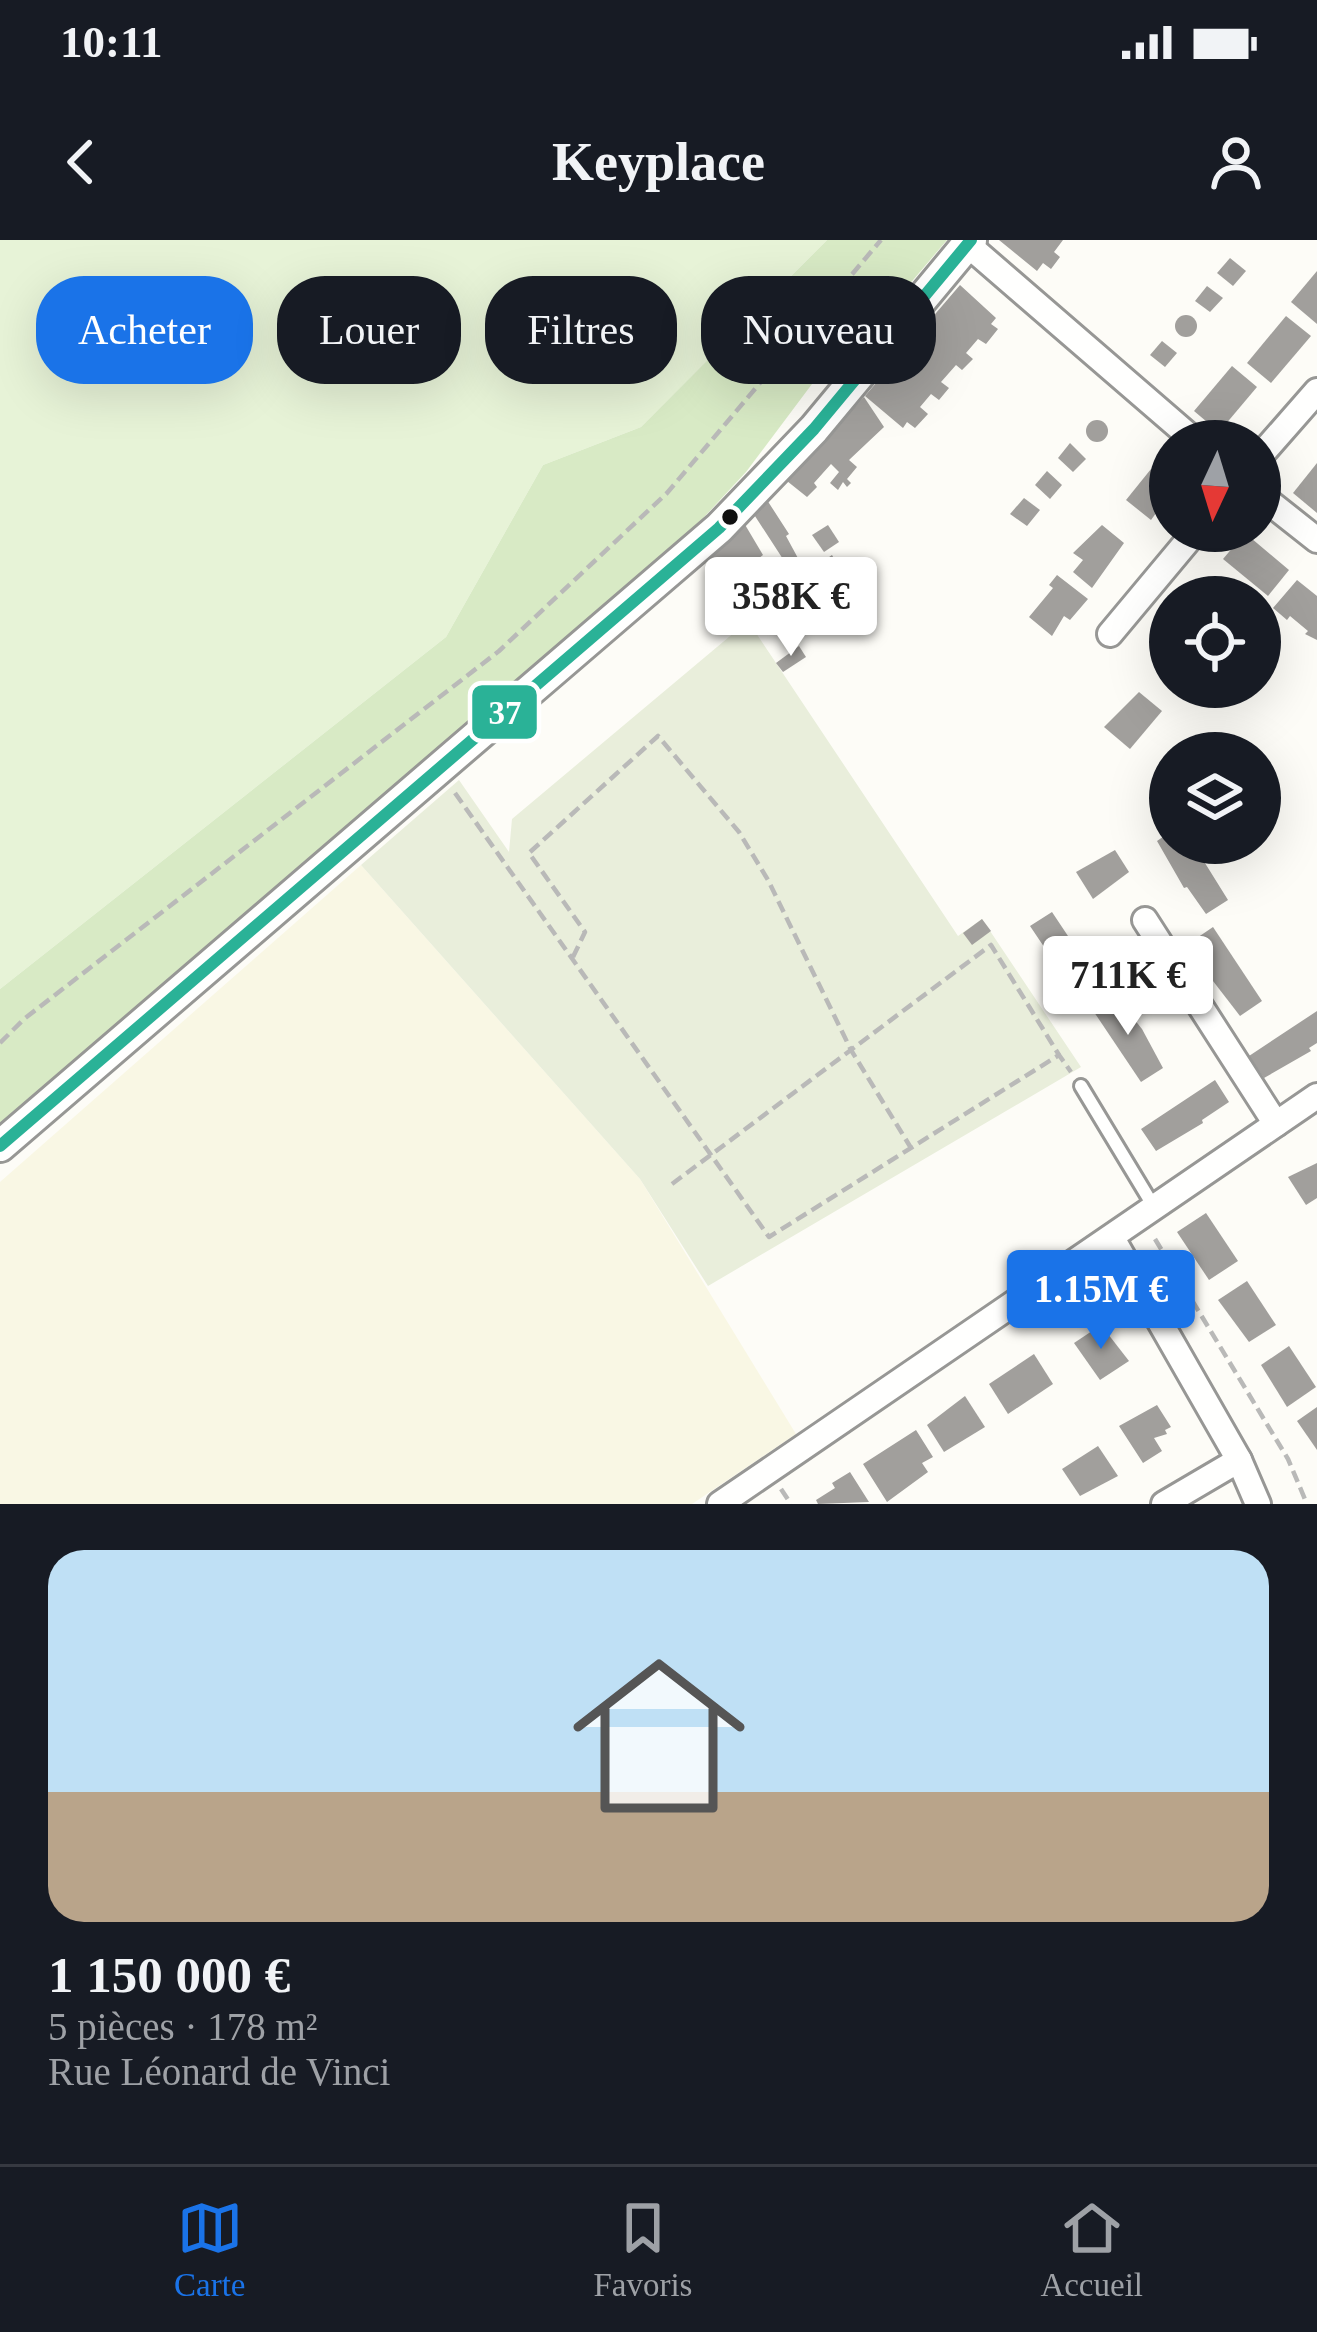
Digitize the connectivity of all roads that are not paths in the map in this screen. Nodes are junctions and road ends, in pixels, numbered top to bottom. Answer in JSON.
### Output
{"nodes":[{"id":1,"x":969,"y":242,"type":"edge"},
{"id":2,"x":1317,"y":391,"type":"edge"},
{"id":3,"x":1171,"y":420,"type":"edge"},
{"id":4,"x":1281,"y":432,"type":"edge"},
{"id":5,"x":1281,"y":512,"type":"edge"},
{"id":6,"x":1317,"y":540,"type":"edge"},
{"id":7,"x":1178,"y":552,"type":"edge"},
{"id":8,"x":1110,"y":634,"type":"dead end"},
{"id":9,"x":1145,"y":920,"type":"dead end"},
{"id":10,"x":1081,"y":1086,"type":"road end"},
{"id":11,"x":1317,"y":1096,"type":"edge"},
{"id":12,"x":1276,"y":1124,"type":"junction"},
{"id":13,"x":0,"y":1146,"type":"edge"},
{"id":14,"x":1148,"y":1212,"type":"junction"},
{"id":15,"x":1112,"y":1238,"type":"junction"},
{"id":16,"x":1239,"y":1460,"type":"junction"},
{"id":17,"x":720,"y":1504,"type":"edge"},
{"id":18,"x":1164,"y":1504,"type":"edge"},
{"id":19,"x":1258,"y":1504,"type":"edge"}],
"edges":[{"from":1,"to":3,"type":"street"},
{"from":1,"to":13,"type":"street"},
{"from":2,"to":4,"type":"street"},
{"from":5,"to":6,"type":"street"},
{"from":7,"to":8,"type":"street"},
{"from":9,"to":12,"type":"street"},
{"from":10,"to":14,"type":"lane"},
{"from":11,"to":12,"type":"street"},
{"from":12,"to":14,"type":"street"},
{"from":14,"to":15,"type":"street"},
{"from":15,"to":16,"type":"street"},
{"from":15,"to":17,"type":"street"},
{"from":16,"to":18,"type":"street"},
{"from":16,"to":19,"type":"street"}]}
